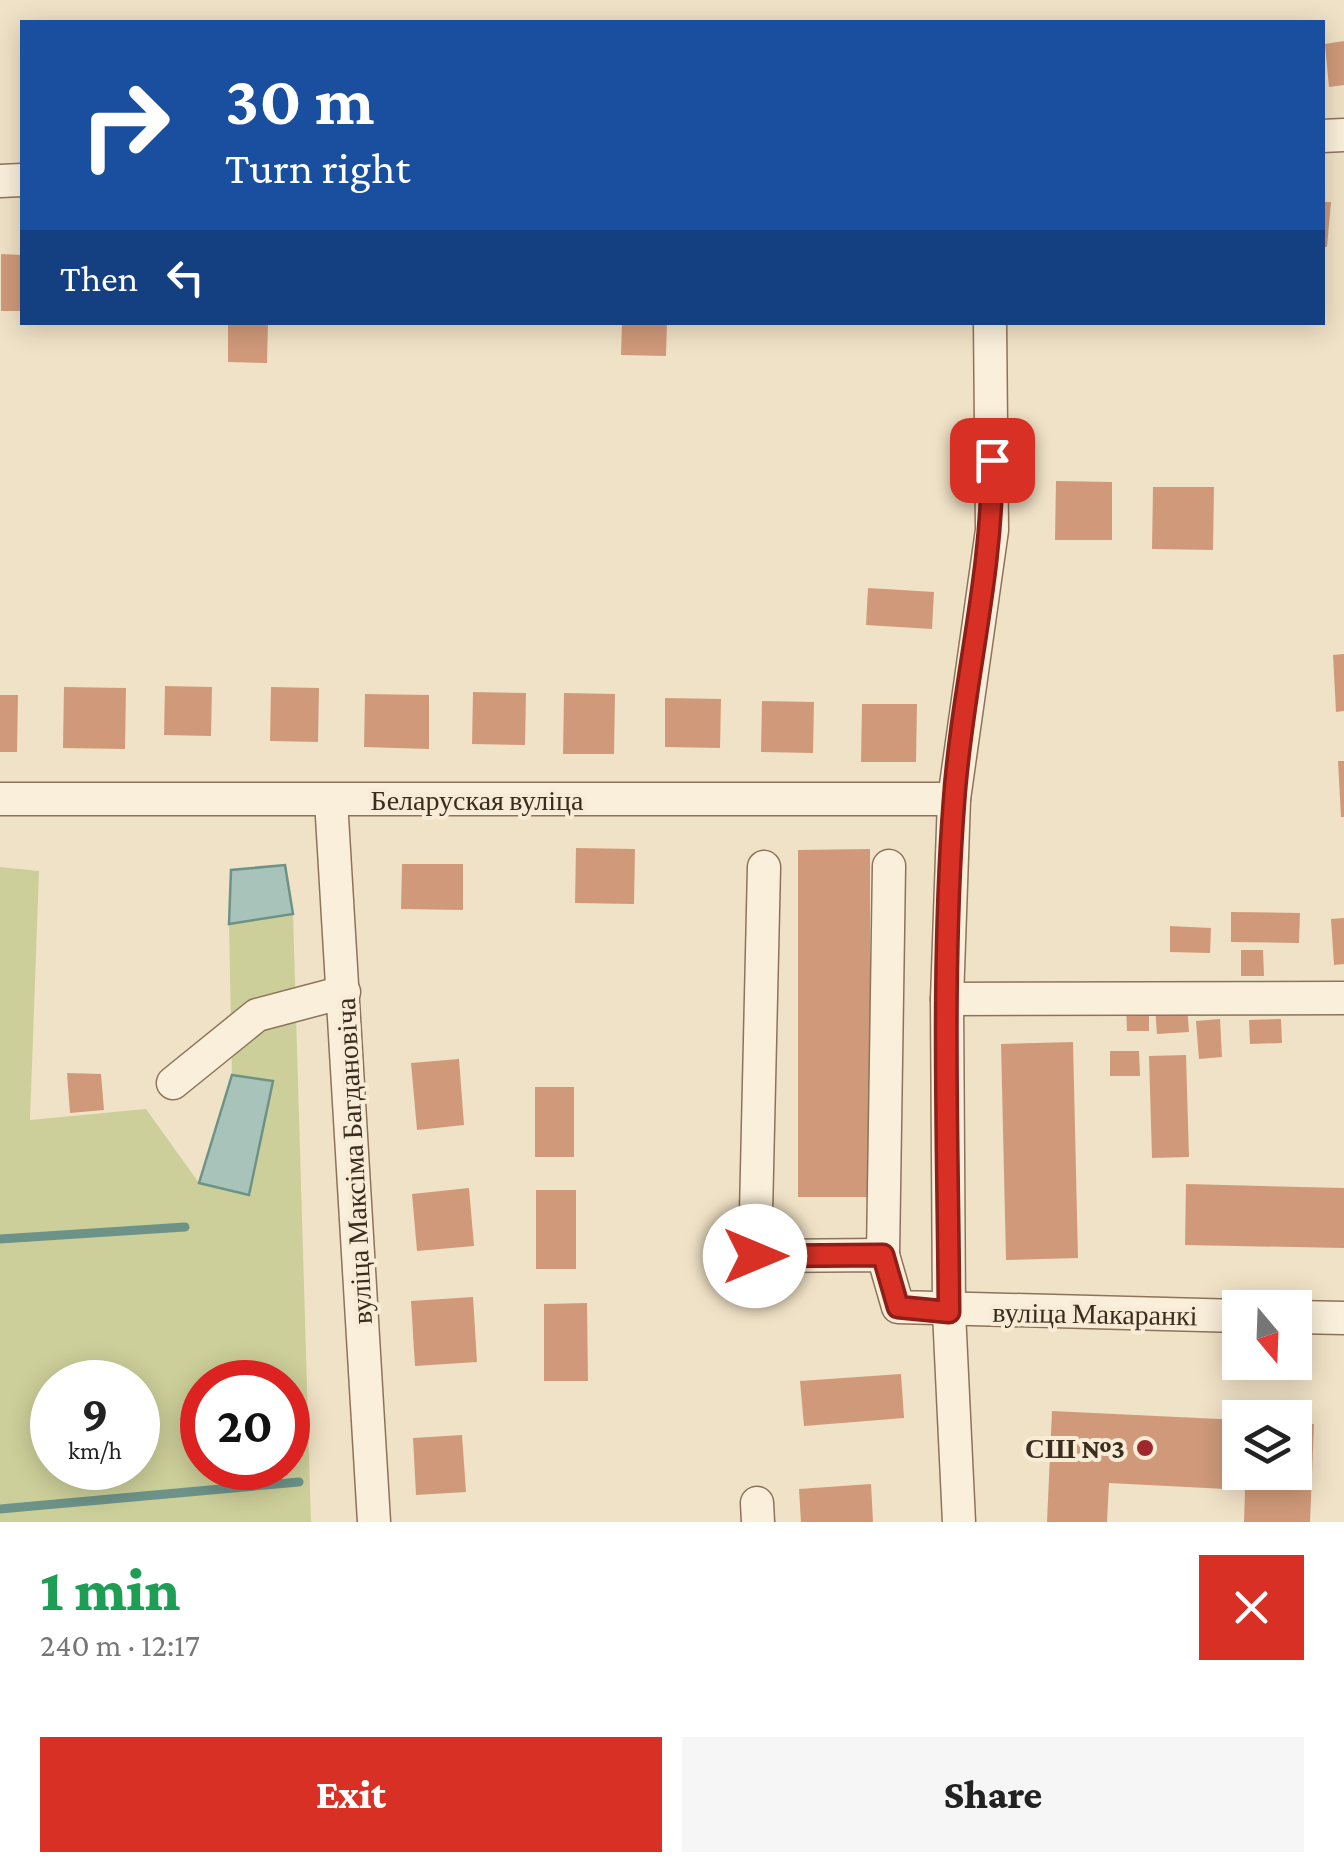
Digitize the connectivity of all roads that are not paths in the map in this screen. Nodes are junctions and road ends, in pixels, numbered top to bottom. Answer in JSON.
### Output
{"nodes":[{"id":1,"x":990,"y":325,"type":"edge"},
{"id":2,"x":0,"y":799,"type":"edge"},
{"id":3,"x":331,"y":800,"type":"junction"},
{"id":4,"x":954,"y":800,"type":"junction"},
{"id":5,"x":889,"y":866,"type":"dead end"},
{"id":6,"x":764,"y":867,"type":"dead end"},
{"id":7,"x":344,"y":992,"type":"junction"},
{"id":8,"x":1344,"y":998,"type":"edge"},
{"id":9,"x":947,"y":999,"type":"junction"},
{"id":10,"x":173,"y":1083,"type":"dead end"},
{"id":11,"x":883,"y":1255,"type":"junction"},
{"id":12,"x":949,"y":1312,"type":"junction"},
{"id":13,"x":1222,"y":1316,"type":"edge"},
{"id":14,"x":1312,"y":1317,"type":"edge"},
{"id":15,"x":1344,"y":1318,"type":"edge"},
{"id":16,"x":374,"y":1522,"type":"edge"},
{"id":17,"x":959,"y":1522,"type":"edge"}],
"edges":[{"from":1,"to":4,"type":"street"},
{"from":2,"to":3,"type":"street","name":"Беларуская вуліца"},
{"from":3,"to":4,"type":"street","name":"Беларуская вуліца"},
{"from":3,"to":7,"type":"street","name":"вуліца Максіма Багдановіча"},
{"from":4,"to":9,"type":"street"},
{"from":5,"to":11,"type":"street"},
{"from":6,"to":11,"type":"street"},
{"from":7,"to":10,"type":"street"},
{"from":7,"to":16,"type":"street","name":"вуліца Максіма Багдановіча"},
{"from":8,"to":9,"type":"street"},
{"from":9,"to":12,"type":"street"},
{"from":11,"to":12,"type":"street","name":"вуліца Макаранкі"},
{"from":12,"to":13,"type":"street","name":"вуліца Макаранкі"},
{"from":12,"to":17,"type":"street"},
{"from":14,"to":15,"type":"street"}]}
